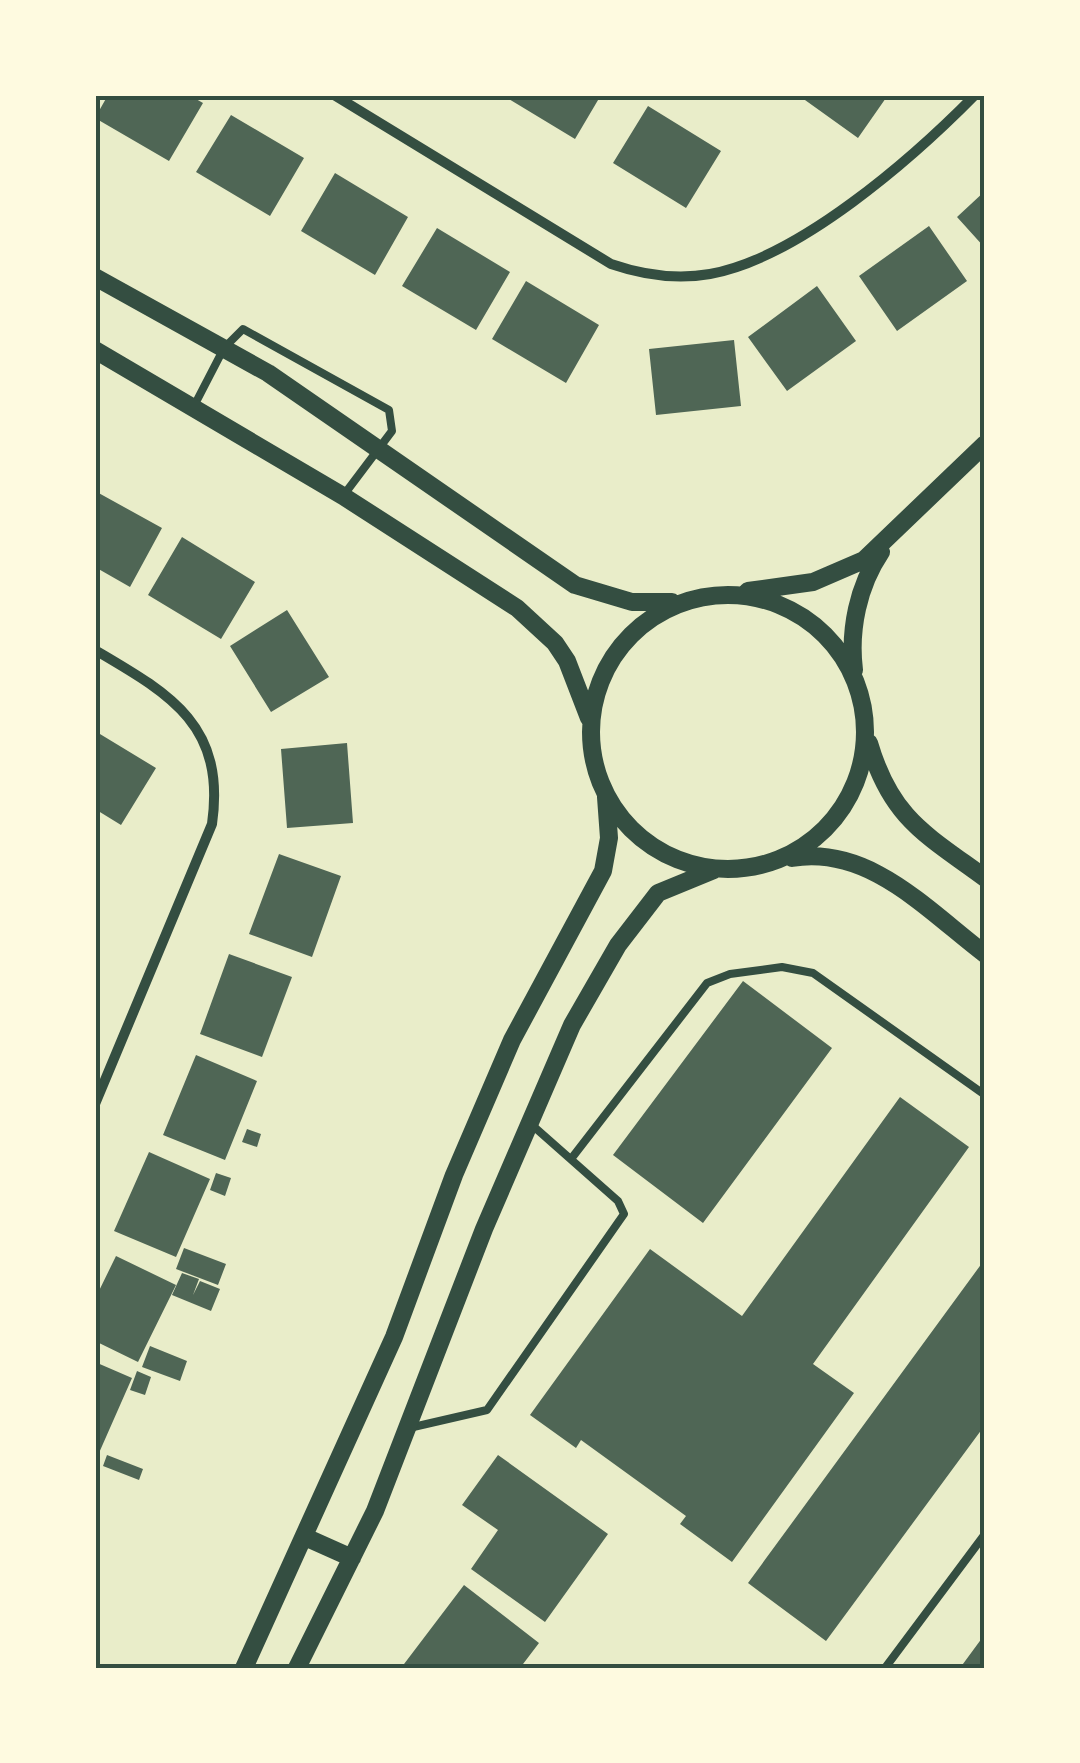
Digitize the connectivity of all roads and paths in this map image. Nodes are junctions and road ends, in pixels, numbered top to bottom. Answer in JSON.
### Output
{"nodes":[{"id":1,"x":334,"y":95,"type":"edge"},
{"id":2,"x":975,"y":95,"type":"edge"},
{"id":3,"x":95,"y":277,"type":"edge"},
{"id":4,"x":224,"y":348,"type":"junction"},
{"id":5,"x":95,"y":350,"type":"edge"},
{"id":6,"x":194,"y":406,"type":"junction"},
{"id":7,"x":985,"y":444,"type":"edge"},
{"id":8,"x":380,"y":450,"type":"junction"},
{"id":9,"x":343,"y":496,"type":"junction"},
{"id":10,"x":896,"y":531,"type":"junction"},
{"id":11,"x":730,"y":594,"type":"junction"},
{"id":12,"x":683,"y":602,"type":"junction"},
{"id":13,"x":95,"y":650,"type":"edge"},
{"id":14,"x":855,"y":678,"type":"junction"},
{"id":15,"x":590,"y":724,"type":"junction"},
{"id":16,"x":866,"y":733,"type":"junction"},
{"id":17,"x":606,"y":797,"type":"junction"},
{"id":18,"x":782,"y":860,"type":"junction"},
{"id":19,"x":714,"y":870,"type":"junction"},
{"id":20,"x":985,"y":878,"type":"edge"},
{"id":21,"x":985,"y":954,"type":"edge"},
{"id":22,"x":985,"y":1095,"type":"edge"},
{"id":23,"x":95,"y":1104,"type":"edge"},
{"id":24,"x":528,"y":1122,"type":"junction"},
{"id":25,"x":571,"y":1159,"type":"junction"},
{"id":26,"x":409,"y":1428,"type":"junction"},
{"id":27,"x":985,"y":1534,"type":"edge"},
{"id":28,"x":305,"y":1537,"type":"junction"},
{"id":29,"x":352,"y":1558,"type":"junction"},
{"id":30,"x":244,"y":1668,"type":"edge"},
{"id":31,"x":297,"y":1668,"type":"edge"},
{"id":32,"x":885,"y":1668,"type":"edge"}],
"edges":[{"from":1,"to":2,"type":"street"},
{"from":3,"to":4,"type":"street"},
{"from":4,"to":6,"type":"lane"},
{"from":4,"to":8,"type":"street"},
{"from":4,"to":8,"type":"lane"},
{"from":5,"to":6,"type":"street"},
{"from":6,"to":9,"type":"street"},
{"from":7,"to":10,"type":"street"},
{"from":8,"to":9,"type":"lane"},
{"from":8,"to":12,"type":"street"},
{"from":9,"to":15,"type":"street"},
{"from":10,"to":11,"type":"street"},
{"from":10,"to":14,"type":"street"},
{"from":11,"to":12,"type":"street"},
{"from":11,"to":14,"type":"street"},
{"from":12,"to":15,"type":"street"},
{"from":13,"to":23,"type":"street"},
{"from":14,"to":16,"type":"street"},
{"from":15,"to":17,"type":"street"},
{"from":16,"to":18,"type":"street"},
{"from":16,"to":20,"type":"street"},
{"from":17,"to":19,"type":"street"},
{"from":17,"to":28,"type":"street"},
{"from":18,"to":19,"type":"street"},
{"from":18,"to":21,"type":"street"},
{"from":19,"to":24,"type":"street"},
{"from":22,"to":25,"type":"lane"},
{"from":24,"to":25,"type":"lane"},
{"from":24,"to":26,"type":"street"},
{"from":25,"to":26,"type":"lane"},
{"from":26,"to":29,"type":"street"},
{"from":27,"to":32,"type":"lane"},
{"from":28,"to":29,"type":"street"},
{"from":28,"to":30,"type":"street"},
{"from":29,"to":31,"type":"street"}]}
